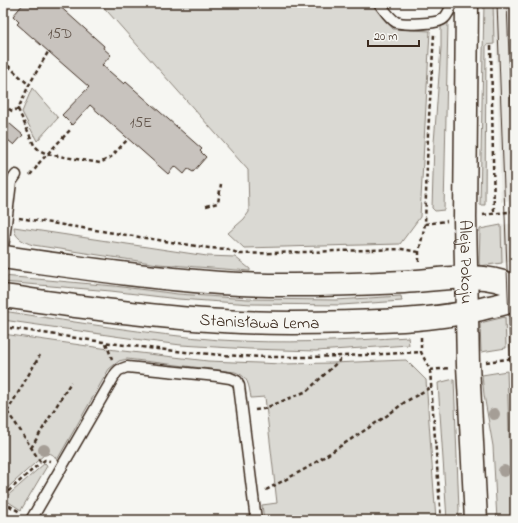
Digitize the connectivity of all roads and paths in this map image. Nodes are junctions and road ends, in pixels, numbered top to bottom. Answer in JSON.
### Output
{"nodes":[{"id":1,"x":379,"y":3,"type":"edge"},
{"id":2,"x":434,"y":3,"type":"edge"},
{"id":3,"x":453,"y":3,"type":"edge"},
{"id":4,"x":467,"y":3,"type":"edge"},
{"id":5,"x":434,"y":22,"type":"junction"},
{"id":6,"x":491,"y":46,"type":"dead end"},
{"id":7,"x":48,"y":52,"type":"dead end"},
{"id":8,"x":3,"y":61,"type":"edge"},
{"id":9,"x":29,"y":85,"type":"junction"},
{"id":10,"x":3,"y":105,"type":"edge"},
{"id":11,"x":18,"y":109,"type":"junction"},
{"id":12,"x":71,"y":129,"type":"dead end"},
{"id":13,"x":128,"y":139,"type":"dead end"},
{"id":14,"x":47,"y":154,"type":"junction"},
{"id":15,"x":16,"y":175,"type":"dead end"},
{"id":16,"x":28,"y":177,"type":"dead end"},
{"id":17,"x":221,"y":184,"type":"dead end"},
{"id":18,"x":206,"y":206,"type":"dead end"},
{"id":19,"x":515,"y":211,"type":"edge"},
{"id":20,"x":17,"y":213,"type":"dead end"},
{"id":21,"x":494,"y":214,"type":"junction"},
{"id":22,"x":480,"y":216,"type":"dead end"},
{"id":23,"x":444,"y":221,"type":"dead end"},
{"id":24,"x":425,"y":224,"type":"junction"},
{"id":25,"x":3,"y":248,"type":"edge"},
{"id":26,"x":419,"y":252,"type":"junction"},
{"id":27,"x":3,"y":257,"type":"edge"},
{"id":28,"x":420,"y":267,"type":"dead end"},
{"id":29,"x":466,"y":278,"type":"junction"},
{"id":30,"x":515,"y":287,"type":"edge"},
{"id":31,"x":3,"y":296,"type":"edge"},
{"id":32,"x":515,"y":299,"type":"edge"},
{"id":33,"x":467,"y":313,"type":"junction"},
{"id":34,"x":3,"y":327,"type":"edge"},
{"id":35,"x":421,"y":338,"type":"dead end"},
{"id":36,"x":421,"y":352,"type":"junction"},
{"id":37,"x":40,"y":355,"type":"dead end"},
{"id":38,"x":343,"y":357,"type":"junction"},
{"id":39,"x":515,"y":358,"type":"edge"},
{"id":40,"x":481,"y":363,"type":"dead end"},
{"id":41,"x":452,"y":367,"type":"dead end"},
{"id":42,"x":430,"y":370,"type":"junction"},
{"id":43,"x":71,"y":382,"type":"dead end"},
{"id":44,"x":432,"y":387,"type":"junction"},
{"id":45,"x":3,"y":406,"type":"edge"},
{"id":46,"x":7,"y":412,"type":"junction"},
{"id":47,"x":243,"y":412,"type":"junction"},
{"id":48,"x":31,"y":448,"type":"junction"},
{"id":49,"x":40,"y":463,"type":"junction"},
{"id":50,"x":61,"y":468,"type":"junction"},
{"id":51,"x":273,"y":485,"type":"dead end"},
{"id":52,"x":3,"y":496,"type":"edge"},
{"id":53,"x":3,"y":502,"type":"edge"},
{"id":54,"x":22,"y":513,"type":"dead end"},
{"id":55,"x":477,"y":515,"type":"edge"},
{"id":56,"x":31,"y":520,"type":"edge"},
{"id":57,"x":256,"y":520,"type":"edge"},
{"id":58,"x":441,"y":520,"type":"edge"}],
"edges":[{"from":1,"to":5,"type":"lane"},
{"from":2,"to":5,"type":"path"},
{"from":3,"to":5,"type":"lane"},
{"from":4,"to":29,"type":"main road","name":"Aleja Pokoju"},
{"from":5,"to":24,"type":"path"},
{"from":6,"to":21,"type":"path"},
{"from":7,"to":9,"type":"path"},
{"from":8,"to":9,"type":"path"},
{"from":9,"to":11,"type":"path"},
{"from":10,"to":11,"type":"path"},
{"from":11,"to":14,"type":"path"},
{"from":12,"to":14,"type":"path"},
{"from":13,"to":14,"type":"path"},
{"from":14,"to":16,"type":"path"},
{"from":15,"to":25,"type":"lane"},
{"from":17,"to":18,"type":"path"},
{"from":19,"to":21,"type":"path"},
{"from":20,"to":26,"type":"path"},
{"from":21,"to":22,"type":"path"},
{"from":23,"to":24,"type":"path"},
{"from":24,"to":26,"type":"path"},
{"from":26,"to":28,"type":"path"},
{"from":27,"to":29,"type":"main road"},
{"from":29,"to":30,"type":"main road"},
{"from":29,"to":33,"type":"main road","name":"Aleja Pokoju"},
{"from":31,"to":33,"type":"main road","name":"Stanisława Lema"},
{"from":32,"to":33,"type":"main road","name":"Stanisława Lema"},
{"from":33,"to":55,"type":"main road","name":"Aleja Pokoju"},
{"from":34,"to":38,"type":"path"},
{"from":35,"to":36,"type":"path"},
{"from":36,"to":38,"type":"path"},
{"from":36,"to":42,"type":"path"},
{"from":37,"to":46,"type":"path"},
{"from":38,"to":47,"type":"path"},
{"from":39,"to":40,"type":"path"},
{"from":41,"to":42,"type":"path"},
{"from":42,"to":44,"type":"path"},
{"from":43,"to":48,"type":"path"},
{"from":44,"to":51,"type":"path"},
{"from":44,"to":58,"type":"path"},
{"from":45,"to":46,"type":"path"},
{"from":46,"to":48,"type":"path"},
{"from":47,"to":50,"type":"lane"},
{"from":47,"to":57,"type":"lane"},
{"from":48,"to":49,"type":"path"},
{"from":49,"to":50,"type":"path"},
{"from":49,"to":52,"type":"path"},
{"from":50,"to":56,"type":"lane"},
{"from":53,"to":54,"type":"path"}]}
